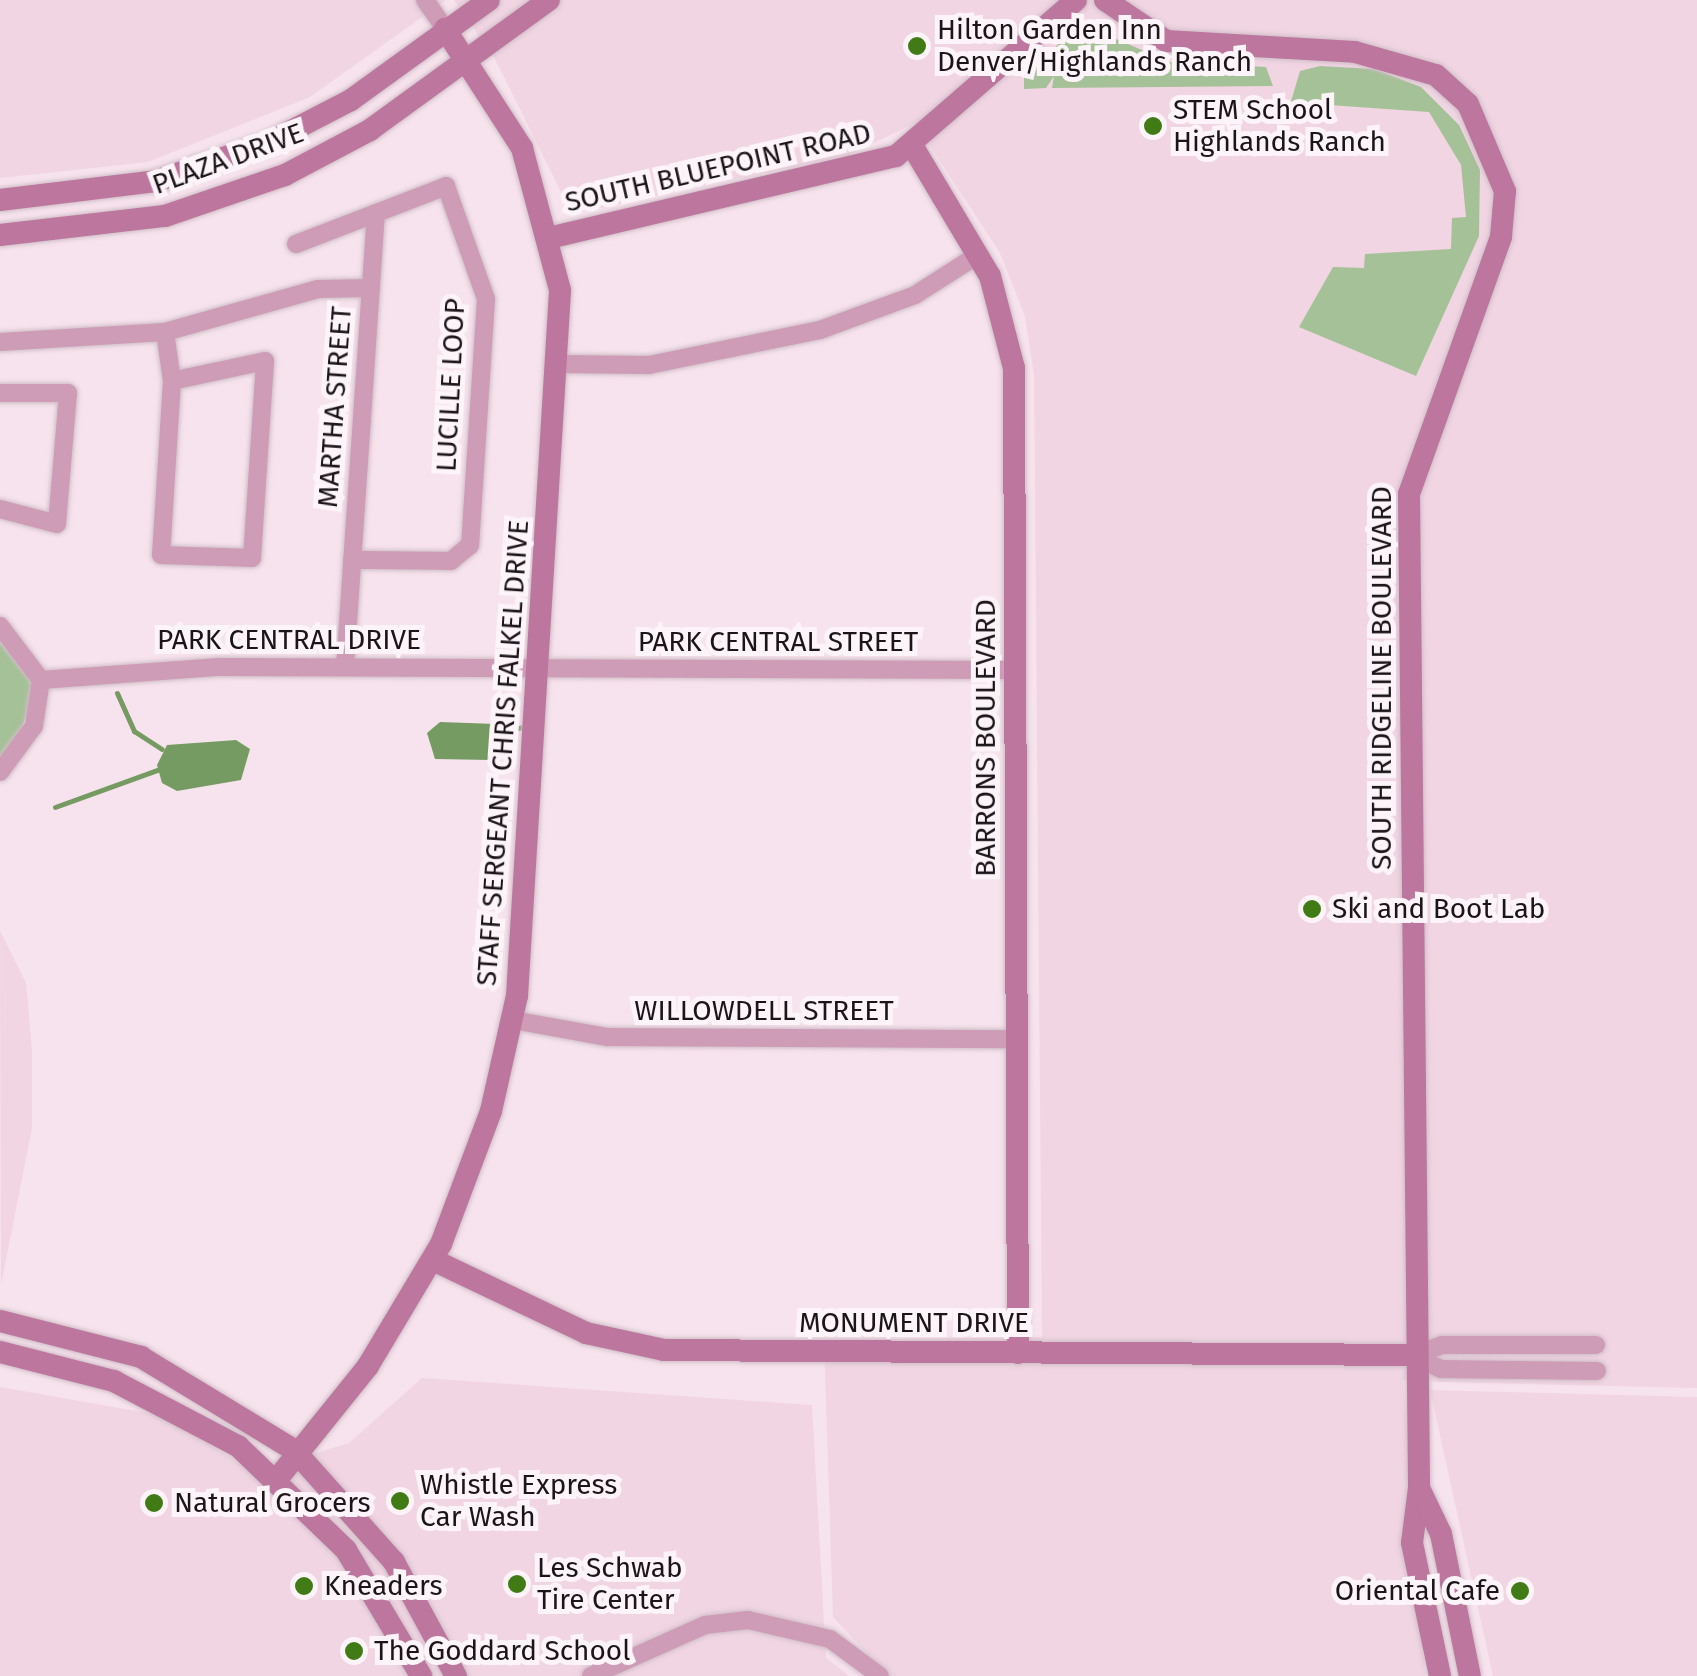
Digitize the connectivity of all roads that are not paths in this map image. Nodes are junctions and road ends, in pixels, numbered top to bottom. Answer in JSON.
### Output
{"nodes":[{"id":1,"x":424,"y":0,"type":"edge"},
{"id":2,"x":489,"y":0,"type":"edge"},
{"id":3,"x":548,"y":0,"type":"edge"},
{"id":4,"x":1076,"y":0,"type":"edge"},
{"id":5,"x":1105,"y":0,"type":"edge"},
{"id":6,"x":445,"y":29,"type":"junction"},
{"id":7,"x":467,"y":57,"type":"junction"},
{"id":8,"x":913,"y":146,"type":"junction"},
{"id":9,"x":0,"y":200,"type":"edge"},
{"id":10,"x":376,"y":213,"type":"junction"},
{"id":11,"x":0,"y":235,"type":"edge"},
{"id":12,"x":553,"y":237,"type":"junction"},
{"id":13,"x":296,"y":244,"type":"dead end"},
{"id":14,"x":979,"y":254,"type":"junction"},
{"id":15,"x":371,"y":288,"type":"junction"},
{"id":16,"x":165,"y":332,"type":"junction"},
{"id":17,"x":0,"y":342,"type":"edge"},
{"id":18,"x":559,"y":364,"type":"junction"},
{"id":19,"x":172,"y":381,"type":"junction"},
{"id":20,"x":0,"y":392,"type":"edge"},
{"id":21,"x":0,"y":509,"type":"edge"},
{"id":22,"x":352,"y":560,"type":"junction"},
{"id":23,"x":0,"y":626,"type":"edge"},
{"id":24,"x":345,"y":667,"type":"junction"},
{"id":25,"x":539,"y":668,"type":"junction"},
{"id":26,"x":1016,"y":670,"type":"junction"},
{"id":27,"x":41,"y":680,"type":"junction"},
{"id":28,"x":0,"y":772,"type":"edge"},
{"id":29,"x":514,"y":1020,"type":"junction"},
{"id":30,"x":1016,"y":1039,"type":"junction"},
{"id":31,"x":432,"y":1260,"type":"junction"},
{"id":32,"x":0,"y":1321,"type":"edge"},
{"id":33,"x":1596,"y":1345,"type":"dead end"},
{"id":34,"x":0,"y":1352,"type":"edge"},
{"id":35,"x":1018,"y":1354,"type":"junction"},
{"id":36,"x":1413,"y":1355,"type":"junction"},
{"id":37,"x":1596,"y":1372,"type":"dead end"},
{"id":38,"x":300,"y":1455,"type":"junction"},
{"id":39,"x":278,"y":1478,"type":"junction"},
{"id":40,"x":1419,"y":1488,"type":"junction"},
{"id":41,"x":420,"y":1676,"type":"edge"},
{"id":42,"x":456,"y":1676,"type":"edge"},
{"id":43,"x":591,"y":1676,"type":"edge"},
{"id":44,"x":880,"y":1676,"type":"edge"},
{"id":45,"x":1440,"y":1676,"type":"edge"},
{"id":46,"x":1470,"y":1676,"type":"edge"}],
"edges":[{"from":1,"to":6,"type":"street"},
{"from":2,"to":6,"type":"street","name":"PLAZA DRIVE"},
{"from":3,"to":7,"type":"street","name":"PLAZA DRIVE"},
{"from":4,"to":8,"type":"street","name":"SOUTH BLUEPOINT ROAD"},
{"from":5,"to":36,"type":"street","name":"SOUTH RIDGELINE BOULEVARD"},
{"from":6,"to":7,"type":"street","name":"STAFF SERGEANT CHRIS FALKEL DRIVE"},
{"from":6,"to":9,"type":"street","name":"PLAZA DRIVE"},
{"from":7,"to":11,"type":"street","name":"PLAZA DRIVE"},
{"from":7,"to":12,"type":"street","name":"STAFF SERGEANT CHRIS FALKEL DRIVE"},
{"from":8,"to":12,"type":"street","name":"SOUTH BLUEPOINT ROAD"},
{"from":8,"to":14,"type":"street","name":"BARRONS BOULEVARD"},
{"from":10,"to":13,"type":"street","name":"LUCILLE LOOP"},
{"from":10,"to":15,"type":"street"},
{"from":10,"to":22,"type":"street","name":"LUCILLE LOOP"},
{"from":12,"to":18,"type":"street","name":"STAFF SERGEANT CHRIS FALKEL DRIVE"},
{"from":14,"to":18,"type":"street"},
{"from":14,"to":26,"type":"street","name":"BARRONS BOULEVARD"},
{"from":15,"to":16,"type":"street","name":"MARTHA STREET"},
{"from":15,"to":22,"type":"street","name":"MARTHA STREET"},
{"from":16,"to":17,"type":"street","name":"MARTHA STREET"},
{"from":16,"to":19,"type":"street"},
{"from":18,"to":25,"type":"street","name":"STAFF SERGEANT CHRIS FALKEL DRIVE"},
{"from":19,"to":19,"type":"street"},
{"from":20,"to":21,"type":"street"},
{"from":22,"to":24,"type":"street","name":"MARTHA STREET"},
{"from":23,"to":27,"type":"street"},
{"from":24,"to":25,"type":"street","name":"PARK CENTRAL DRIVE"},
{"from":24,"to":27,"type":"street","name":"PARK CENTRAL DRIVE"},
{"from":25,"to":26,"type":"street","name":"PARK CENTRAL STREET"},
{"from":25,"to":29,"type":"street","name":"STAFF SERGEANT CHRIS FALKEL DRIVE"},
{"from":26,"to":30,"type":"street","name":"BARRONS BOULEVARD"},
{"from":27,"to":28,"type":"street"},
{"from":29,"to":30,"type":"street","name":"WILLOWDELL STREET"},
{"from":29,"to":31,"type":"street","name":"STAFF SERGEANT CHRIS FALKEL DRIVE"},
{"from":30,"to":35,"type":"street","name":"BARRONS BOULEVARD"},
{"from":31,"to":35,"type":"street","name":"MONUMENT DRIVE"},
{"from":31,"to":38,"type":"street","name":"STAFF SERGEANT CHRIS FALKEL DRIVE"},
{"from":32,"to":38,"type":"street"},
{"from":33,"to":36,"type":"street","name":"MONUMENT DRIVE"},
{"from":34,"to":39,"type":"street"},
{"from":35,"to":36,"type":"street","name":"MONUMENT DRIVE"},
{"from":36,"to":37,"type":"street","name":"MONUMENT DRIVE"},
{"from":36,"to":40,"type":"street","name":"SOUTH RIDGELINE BOULEVARD"},
{"from":38,"to":39,"type":"street","name":"STAFF SERGEANT CHRIS FALKEL DRIVE"},
{"from":38,"to":42,"type":"street"},
{"from":39,"to":41,"type":"street"},
{"from":40,"to":45,"type":"street","name":"SOUTH RIDGELINE BOULEVARD"},
{"from":40,"to":46,"type":"street","name":"SOUTH RIDGELINE BOULEVARD"},
{"from":43,"to":44,"type":"street"}]}
